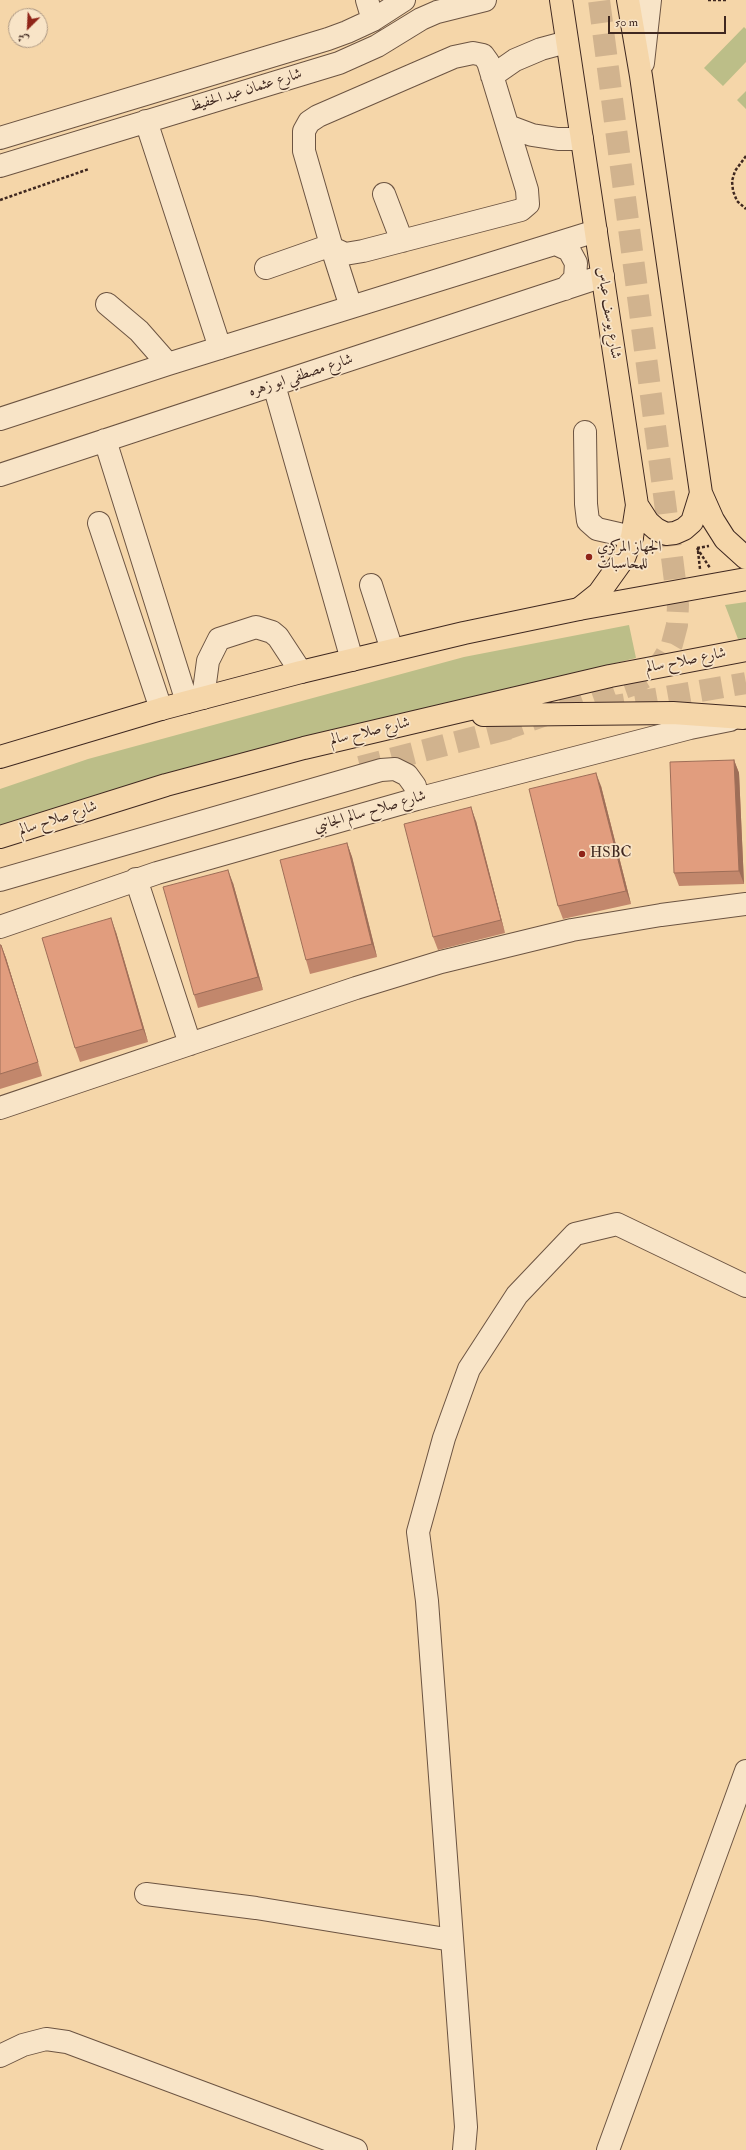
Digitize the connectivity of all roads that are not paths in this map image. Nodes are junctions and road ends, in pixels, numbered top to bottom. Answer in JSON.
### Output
{"nodes":[{"id":1,"x":404,"y":0,"type":"edge"},
{"id":2,"x":485,"y":0,"type":"edge"},
{"id":3,"x":561,"y":0,"type":"edge"},
{"id":4,"x":628,"y":0,"type":"edge"},
{"id":5,"x":650,"y":0,"type":"edge"},
{"id":6,"x":370,"y":10,"type":"edge"},
{"id":7,"x":567,"y":42,"type":"junction"},
{"id":8,"x":492,"y":76,"type":"junction"},
{"id":9,"x":642,"y":76,"type":"junction"},
{"id":10,"x":146,"y":121,"type":"junction"},
{"id":11,"x":508,"y":126,"type":"junction"},
{"id":12,"x":0,"y":138,"type":"edge"},
{"id":13,"x":582,"y":139,"type":"junction"},
{"id":14,"x":0,"y":166,"type":"edge"},
{"id":15,"x":384,"y":194,"type":"dead end"},
{"id":16,"x":596,"y":232,"type":"junction"},
{"id":17,"x":402,"y":241,"type":"junction"},
{"id":18,"x":556,"y":244,"type":"junction"},
{"id":19,"x":332,"y":248,"type":"junction"},
{"id":20,"x":266,"y":268,"type":"dead end"},
{"id":21,"x":603,"y":276,"type":"junction"},
{"id":22,"x":565,"y":288,"type":"junction"},
{"id":23,"x":108,"y":304,"type":"dead end"},
{"id":24,"x":351,"y":308,"type":"junction"},
{"id":25,"x":220,"y":348,"type":"junction"},
{"id":26,"x":168,"y":364,"type":"junction"},
{"id":27,"x":268,"y":387,"type":"junction"},
{"id":28,"x":0,"y":419,"type":"edge"},
{"id":29,"x":585,"y":432,"type":"dead end"},
{"id":30,"x":105,"y":440,"type":"junction"},
{"id":31,"x":0,"y":475,"type":"edge"},
{"id":32,"x":702,"y":493,"type":"junction"},
{"id":33,"x":296,"y":501,"type":"dead end"},
{"id":34,"x":637,"y":505,"type":"junction"},
{"id":35,"x":99,"y":523,"type":"dead end"},
{"id":36,"x":632,"y":537,"type":"junction"},
{"id":37,"x":746,"y":558,"type":"edge"},
{"id":38,"x":746,"y":579,"type":"edge"},
{"id":39,"x":371,"y":584,"type":"dead end"},
{"id":40,"x":579,"y":609,"type":"junction"},
{"id":41,"x":392,"y":650,"type":"junction"},
{"id":42,"x":746,"y":650,"type":"edge"},
{"id":43,"x":352,"y":660,"type":"junction"},
{"id":44,"x":301,"y":672,"type":"junction"},
{"id":45,"x":195,"y":700,"type":"junction"},
{"id":46,"x":161,"y":709,"type":"junction"},
{"id":47,"x":442,"y":716,"type":"junction"},
{"id":48,"x":744,"y":717,"type":"edge"},
{"id":49,"x":0,"y":758,"type":"edge"},
{"id":50,"x":417,"y":799,"type":"junction"},
{"id":51,"x":0,"y":837,"type":"edge"},
{"id":52,"x":136,"y":879,"type":"junction"},
{"id":53,"x":0,"y":880,"type":"edge"},
{"id":54,"x":746,"y":904,"type":"edge"},
{"id":55,"x":0,"y":927,"type":"edge"},
{"id":56,"x":190,"y":1044,"type":"junction"},
{"id":57,"x":0,"y":1108,"type":"edge"},
{"id":58,"x":746,"y":1286,"type":"edge"},
{"id":59,"x":746,"y":1772,"type":"edge"},
{"id":60,"x":146,"y":1894,"type":"dead end"},
{"id":61,"x":452,"y":1940,"type":"junction"},
{"id":62,"x":0,"y":2056,"type":"edge"},
{"id":63,"x":356,"y":2150,"type":"edge"},
{"id":64,"x":464,"y":2150,"type":"edge"},
{"id":65,"x":608,"y":2150,"type":"edge"}],
"edges":[{"from":1,"to":6,"type":"street","name":"شارع عثمان عبد الحفيظ"},
{"from":2,"to":10,"type":"street","name":"شارع عثمان عبد الحفيظ"},
{"from":3,"to":7,"type":"main road","name":"شارع يوسف عباس"},
{"from":4,"to":9,"type":"main road"},
{"from":5,"to":9,"type":"street"},
{"from":6,"to":12,"type":"street","name":"شارع عثمان عبد الحفيظ"},
{"from":7,"to":8,"type":"street"},
{"from":7,"to":13,"type":"main road","name":"شارع يوسف عباس"},
{"from":8,"to":11,"type":"street"},
{"from":8,"to":19,"type":"street"},
{"from":9,"to":32,"type":"main road"},
{"from":10,"to":14,"type":"street","name":"شارع عثمان عبد الحفيظ"},
{"from":10,"to":25,"type":"street"},
{"from":11,"to":13,"type":"street"},
{"from":11,"to":17,"type":"street"},
{"from":13,"to":16,"type":"main road","name":"شارع يوسف عباس"},
{"from":15,"to":17,"type":"street"},
{"from":16,"to":18,"type":"street"},
{"from":16,"to":21,"type":"main road","name":"شارع يوسف عباس"},
{"from":17,"to":19,"type":"street"},
{"from":18,"to":22,"type":"street"},
{"from":18,"to":24,"type":"street"},
{"from":19,"to":20,"type":"street"},
{"from":19,"to":24,"type":"street"},
{"from":21,"to":22,"type":"street","name":"شارع مصطفي ابو زهره"},
{"from":21,"to":34,"type":"main road","name":"شارع يوسف عباس"},
{"from":22,"to":27,"type":"street","name":"شارع مصطفي ابو زهره"},
{"from":23,"to":26,"type":"street"},
{"from":24,"to":25,"type":"street"},
{"from":25,"to":26,"type":"street"},
{"from":26,"to":28,"type":"street"},
{"from":27,"to":30,"type":"street","name":"شارع مصطفي ابو زهره"},
{"from":27,"to":33,"type":"street"},
{"from":27,"to":43,"type":"street"},
{"from":29,"to":36,"type":"street"},
{"from":30,"to":31,"type":"street","name":"شارع مصطفي ابو زهره"},
{"from":30,"to":45,"type":"street"},
{"from":32,"to":34,"type":"main road"},
{"from":32,"to":37,"type":"main road"},
{"from":34,"to":36,"type":"main road","name":"شارع يوسف عباس"},
{"from":35,"to":46,"type":"street"},
{"from":36,"to":40,"type":"main road","name":"شارع يوسف عباس"},
{"from":38,"to":40,"type":"main road"},
{"from":39,"to":41,"type":"street"},
{"from":40,"to":41,"type":"main road"},
{"from":41,"to":43,"type":"main road"},
{"from":42,"to":47,"type":"main road","name":"شارع صلاح سالم"},
{"from":43,"to":44,"type":"main road"},
{"from":44,"to":45,"type":"main road"},
{"from":44,"to":45,"type":"street"},
{"from":45,"to":46,"type":"main road"},
{"from":46,"to":49,"type":"main road"},
{"from":47,"to":48,"type":"main road"},
{"from":47,"to":51,"type":"main road","name":"شارع صلاح سالم"},
{"from":48,"to":50,"type":"street","name":"شارع صلاح سالم الجانبي"},
{"from":50,"to":52,"type":"street","name":"شارع صلاح سالم الجانبي"},
{"from":50,"to":53,"type":"street"},
{"from":52,"to":55,"type":"street","name":"شارع صلاح سالم الجانبي"},
{"from":52,"to":56,"type":"street"},
{"from":54,"to":56,"type":"street"},
{"from":56,"to":57,"type":"street"},
{"from":58,"to":61,"type":"street"},
{"from":59,"to":65,"type":"street"},
{"from":60,"to":61,"type":"street"},
{"from":61,"to":64,"type":"street"},
{"from":62,"to":63,"type":"street"}]}
